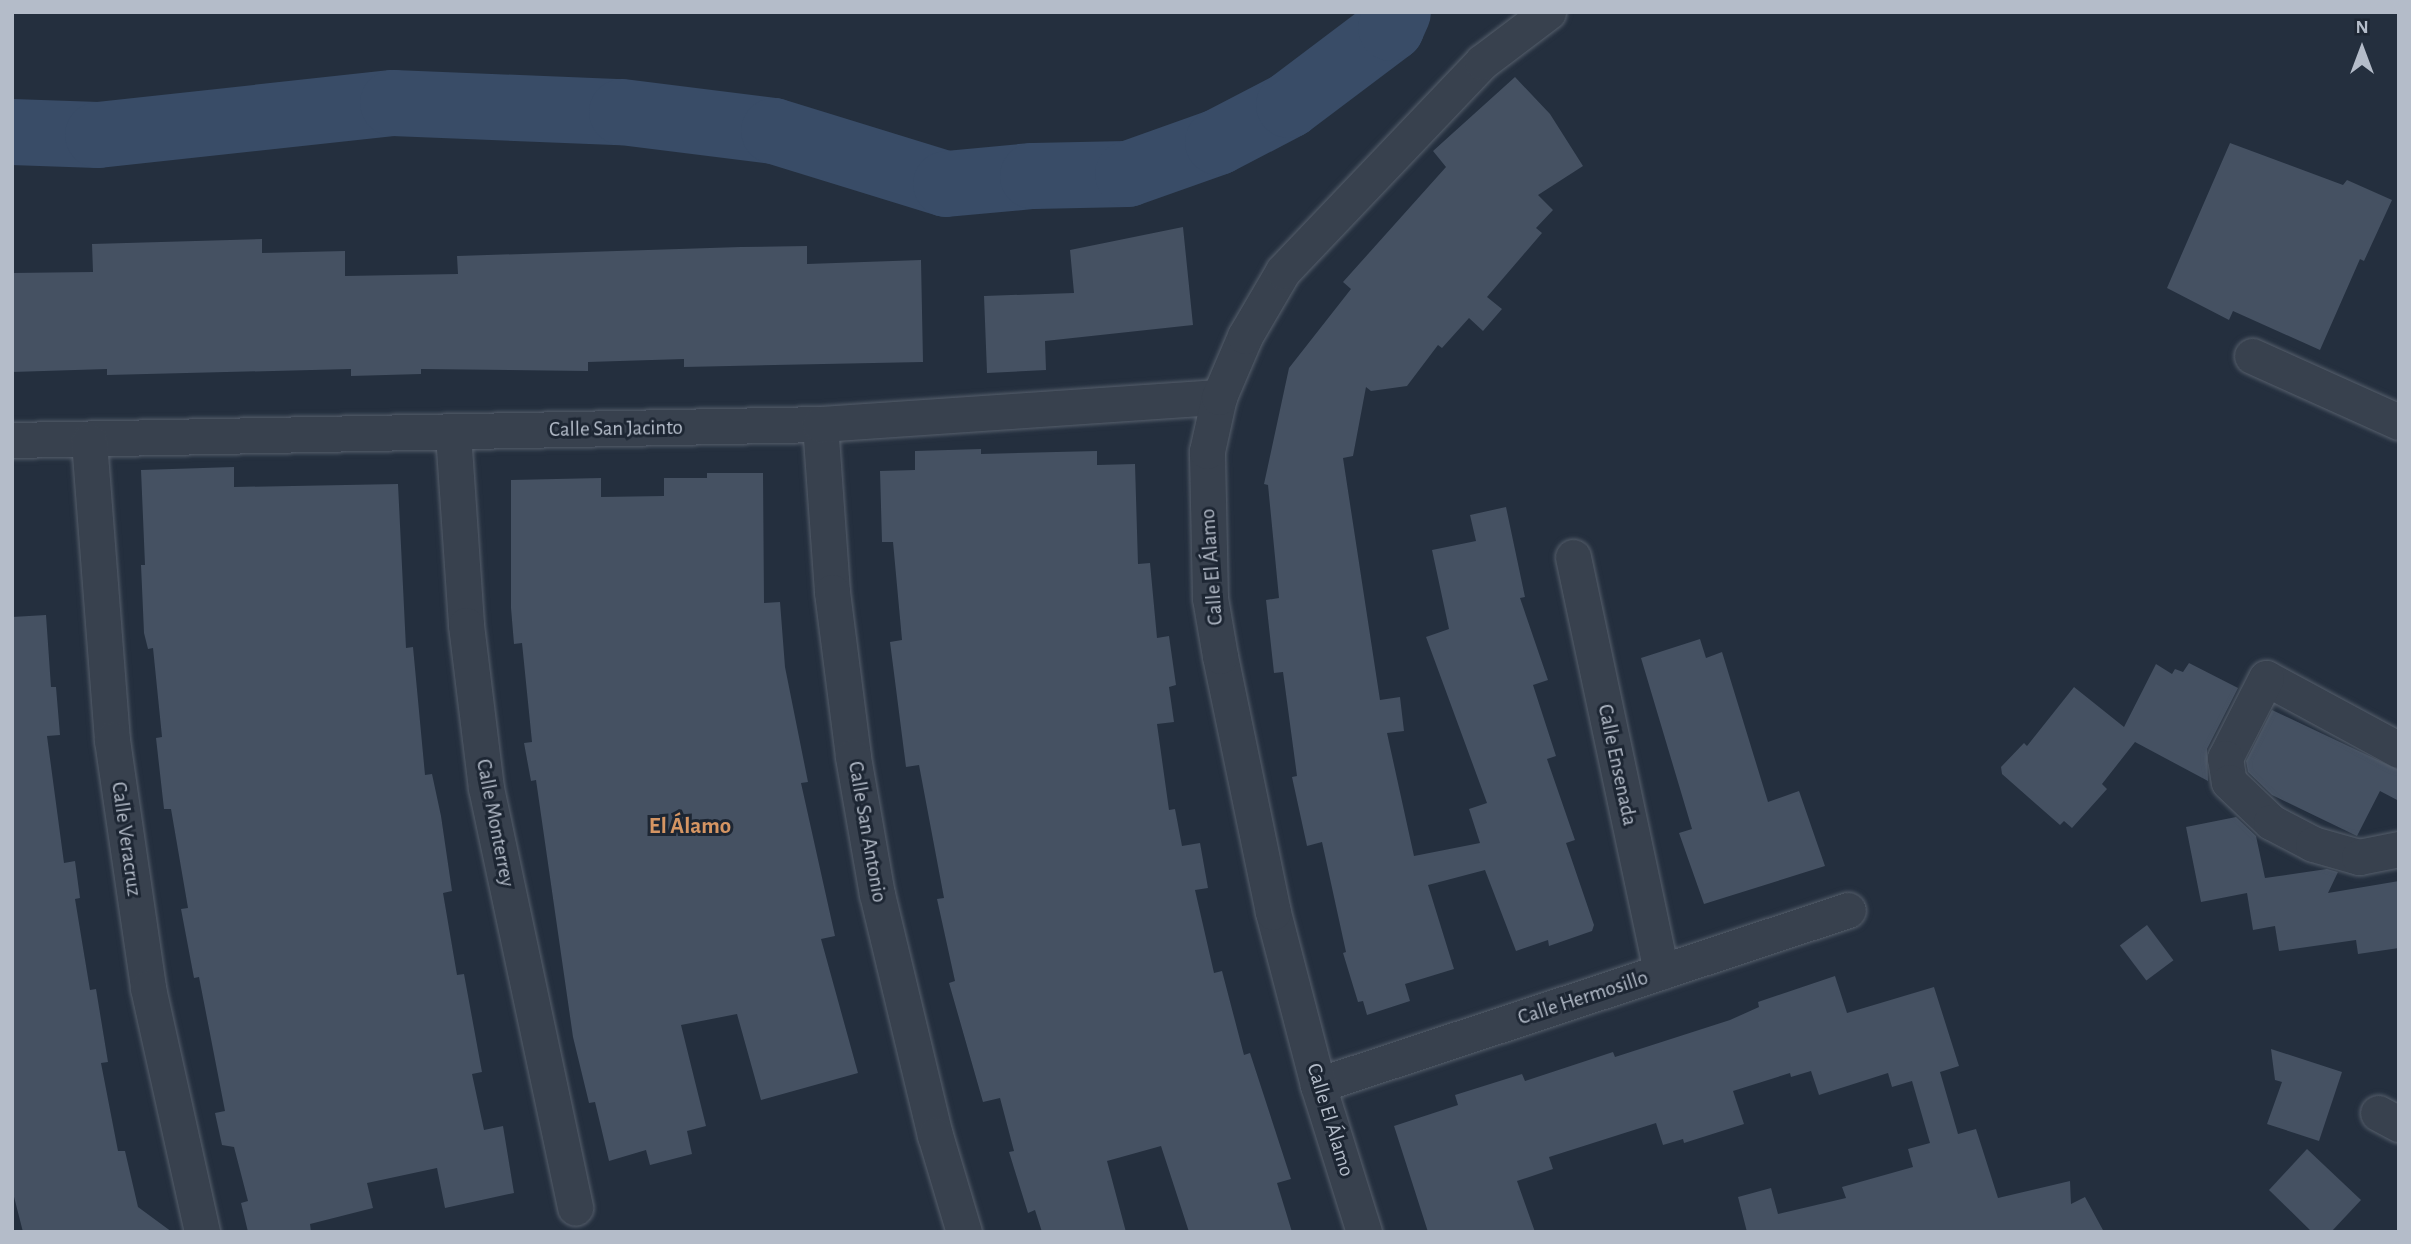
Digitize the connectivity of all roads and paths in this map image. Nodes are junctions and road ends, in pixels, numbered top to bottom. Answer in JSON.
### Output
{"nodes":[{"id":1,"x":1548,"y":12,"type":"edge"},
{"id":2,"x":2252,"y":356,"type":"dead end"},
{"id":3,"x":1219,"y":397,"type":"junction"},
{"id":4,"x":2399,"y":422,"type":"edge"},
{"id":5,"x":820,"y":424,"type":"junction"},
{"id":6,"x":453,"y":433,"type":"junction"},
{"id":7,"x":12,"y":440,"type":"edge"},
{"id":8,"x":89,"y":441,"type":"junction"},
{"id":9,"x":1573,"y":557,"type":"dead end"},
{"id":10,"x":2399,"y":750,"type":"edge"},
{"id":11,"x":2399,"y":849,"type":"edge"},
{"id":12,"x":1848,"y":911,"type":"dead end"},
{"id":13,"x":1661,"y":972,"type":"junction"},
{"id":14,"x":1318,"y":1085,"type":"junction"},
{"id":15,"x":575,"y":1208,"type":"dead end"},
{"id":16,"x":202,"y":1232,"type":"edge"},
{"id":17,"x":964,"y":1232,"type":"edge"},
{"id":18,"x":1364,"y":1232,"type":"edge"}],
"edges":[{"from":1,"to":3,"type":"street","name":"Calle El Álamo"},
{"from":2,"to":4,"type":"street"},
{"from":3,"to":5,"type":"street","name":"Calle San Jacinto"},
{"from":3,"to":14,"type":"street","name":"Calle El Álamo"},
{"from":5,"to":6,"type":"street","name":"Calle San Jacinto"},
{"from":5,"to":17,"type":"street","name":"Calle San Antonio"},
{"from":6,"to":8,"type":"street","name":"Calle San Jacinto"},
{"from":6,"to":15,"type":"street","name":"Calle Monterrey"},
{"from":7,"to":8,"type":"street","name":"Calle San Jacinto"},
{"from":8,"to":16,"type":"street","name":"Calle Veracruz"},
{"from":9,"to":13,"type":"street","name":"Calle Ensenada"},
{"from":10,"to":11,"type":"street"},
{"from":12,"to":13,"type":"street","name":"Calle Hermosillo"},
{"from":13,"to":14,"type":"street","name":"Calle Hermosillo"},
{"from":14,"to":18,"type":"street","name":"Calle El Álamo"}]}
